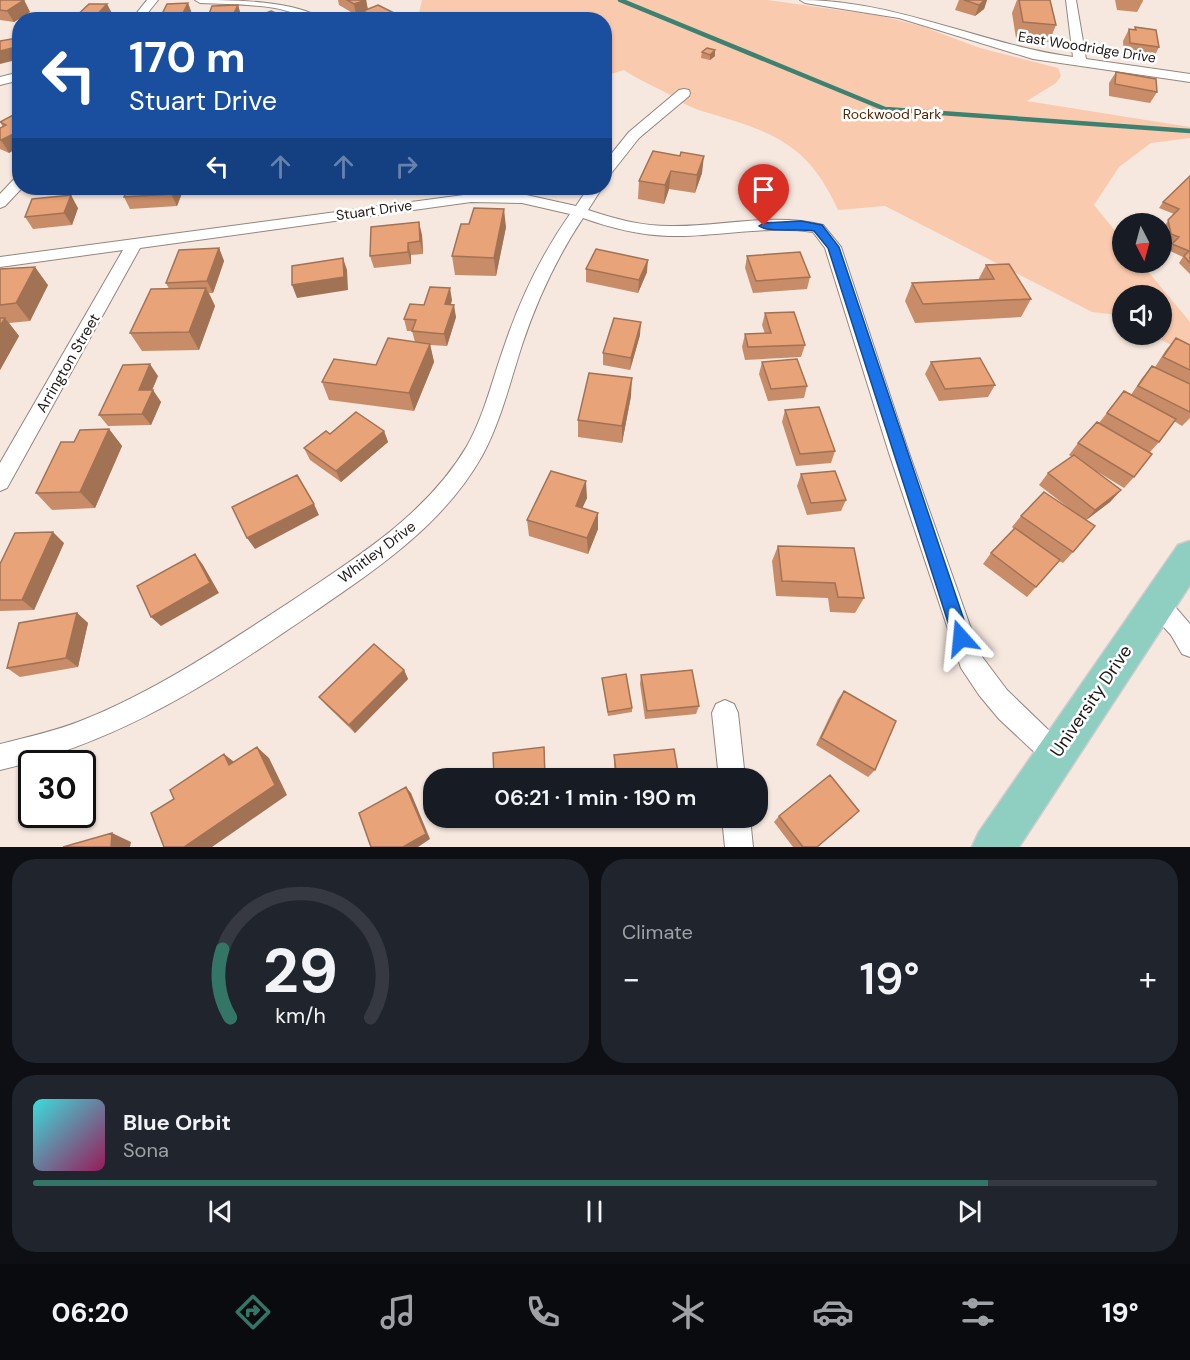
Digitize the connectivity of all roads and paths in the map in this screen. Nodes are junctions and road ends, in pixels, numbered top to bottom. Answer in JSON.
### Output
{"nodes":[{"id":1,"x":153,"y":0,"type":"edge"},
{"id":2,"x":200,"y":0,"type":"edge"},
{"id":3,"x":309,"y":0,"type":"edge"},
{"id":4,"x":805,"y":0,"type":"edge"},
{"id":5,"x":1071,"y":0,"type":"edge"},
{"id":6,"x":843,"y":2,"type":"edge"},
{"id":7,"x":296,"y":8,"type":"junction"},
{"id":8,"x":143,"y":12,"type":"edge"},
{"id":9,"x":304,"y":12,"type":"edge"},
{"id":10,"x":1080,"y":62,"type":"junction"},
{"id":11,"x":1190,"y":78,"type":"edge"},
{"id":12,"x":684,"y":93,"type":"dead end"},
{"id":13,"x":612,"y":163,"type":"edge"},
{"id":14,"x":12,"y":190,"type":"edge"},
{"id":15,"x":591,"y":195,"type":"edge"},
{"id":16,"x":0,"y":203,"type":"edge"},
{"id":17,"x":579,"y":213,"type":"junction"},
{"id":18,"x":135,"y":243,"type":"junction"},
{"id":19,"x":0,"y":262,"type":"edge"},
{"id":20,"x":0,"y":482,"type":"edge"},
{"id":21,"x":1190,"y":556,"type":"edge"},
{"id":22,"x":1157,"y":603,"type":"junction"},
{"id":23,"x":1190,"y":646,"type":"edge"},
{"id":24,"x":725,"y":713,"type":"dead end"},
{"id":25,"x":1055,"y":754,"type":"junction"},
{"id":26,"x":0,"y":757,"type":"edge"},
{"id":27,"x":731,"y":768,"type":"edge"},
{"id":28,"x":737,"y":828,"type":"edge"},
{"id":29,"x":739,"y":847,"type":"edge"},
{"id":30,"x":994,"y":847,"type":"edge"}],
"edges":[{"from":1,"to":8,"type":"street"},
{"from":2,"to":7,"type":"street"},
{"from":3,"to":7,"type":"street"},
{"from":4,"to":6,"type":"street","name":"East Woodridge Drive"},
{"from":5,"to":10,"type":"street"},
{"from":6,"to":10,"type":"street","name":"East Woodridge Drive"},
{"from":7,"to":9,"type":"street"},
{"from":10,"to":11,"type":"street","name":"East Woodridge Drive"},
{"from":12,"to":13,"type":"street"},
{"from":14,"to":16,"type":"street"},
{"from":15,"to":17,"type":"street","name":"Whitley Drive"},
{"from":17,"to":18,"type":"street","name":"Stuart Drive"},
{"from":17,"to":25,"type":"street","name":"Stuart Drive"},
{"from":17,"to":26,"type":"street","name":"Whitley Drive"},
{"from":18,"to":19,"type":"street","name":"Stuart Drive"},
{"from":18,"to":20,"type":"street","name":"Arrington Street"},
{"from":21,"to":22,"type":"main road","name":"University Drive"},
{"from":22,"to":23,"type":"street"},
{"from":22,"to":25,"type":"main road","name":"University Drive"},
{"from":24,"to":27,"type":"street"},
{"from":25,"to":30,"type":"main road","name":"University Drive"},
{"from":28,"to":29,"type":"street"}]}
